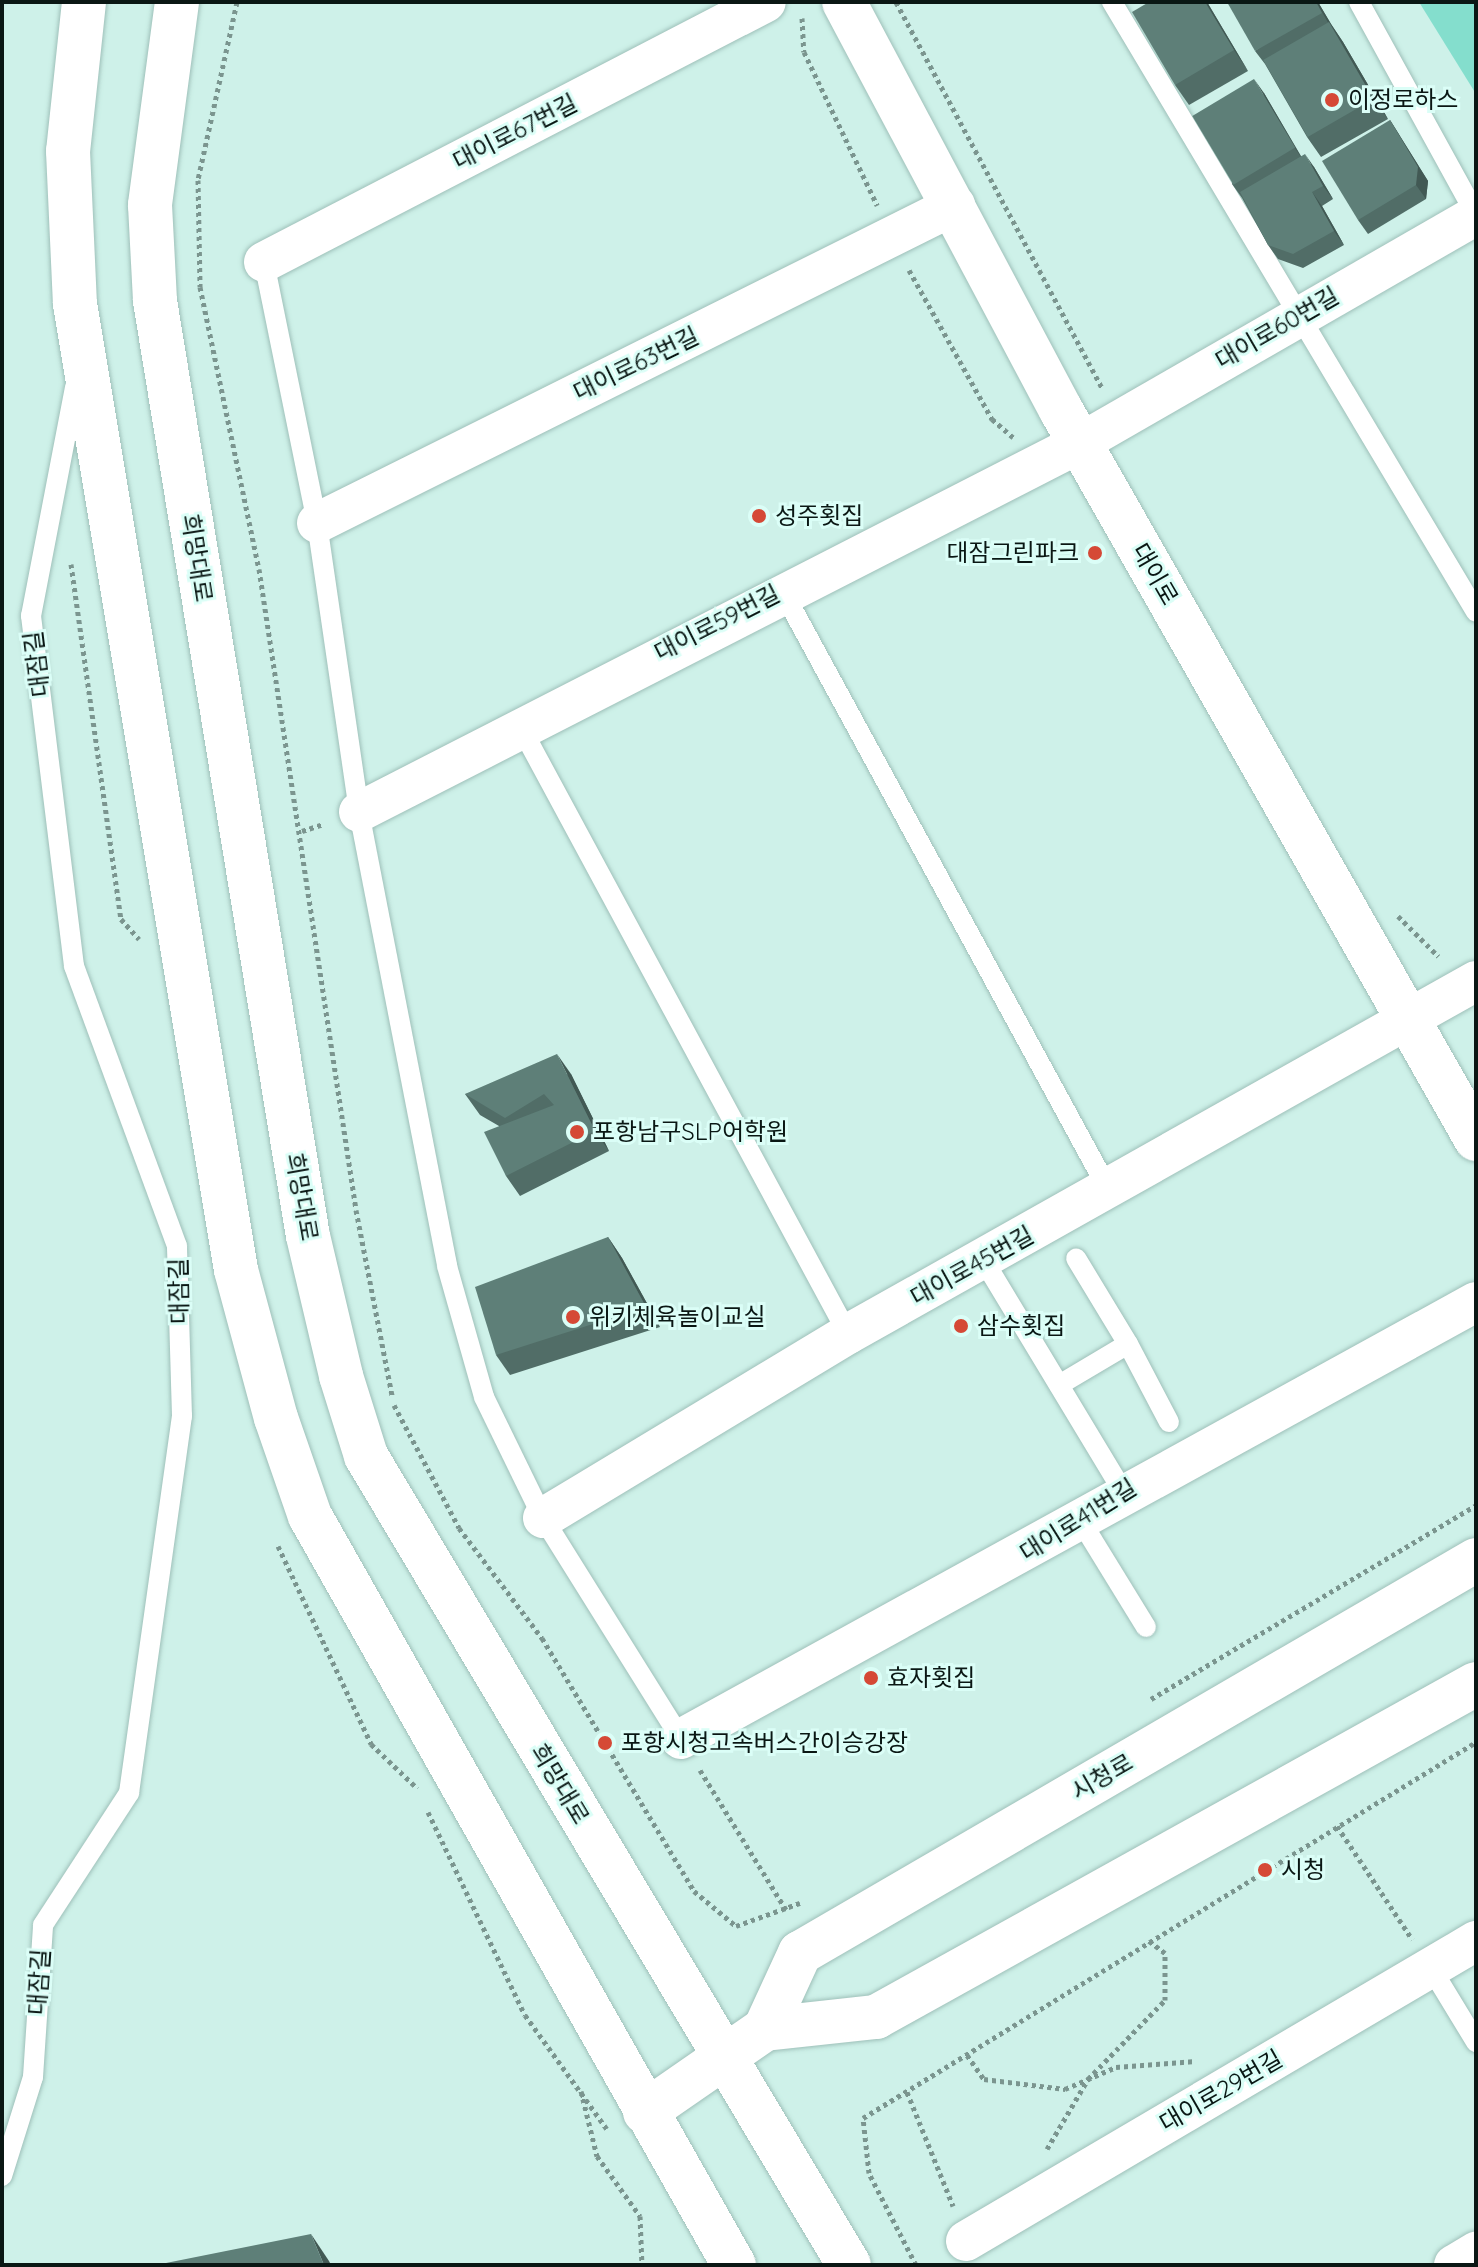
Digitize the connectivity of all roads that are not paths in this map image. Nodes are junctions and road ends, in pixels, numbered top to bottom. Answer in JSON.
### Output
{"nodes":[{"id":1,"x":84,"y":2,"type":"edge"},
{"id":2,"x":177,"y":2,"type":"edge"},
{"id":3,"x":766,"y":2,"type":"edge"},
{"id":4,"x":844,"y":2,"type":"edge"},
{"id":5,"x":1112,"y":2,"type":"edge"},
{"id":6,"x":1359,"y":2,"type":"edge"},
{"id":7,"x":955,"y":205,"type":"junction"},
{"id":8,"x":1476,"y":215,"type":"edge"},
{"id":9,"x":264,"y":262,"type":"joint"},
{"id":10,"x":1295,"y":317,"type":"junction"},
{"id":11,"x":83,"y":350,"type":"junction"},
{"id":12,"x":1080,"y":443,"type":"junction"},
{"id":13,"x":317,"y":523,"type":"junction"},
{"id":14,"x":782,"y":590,"type":"junction"},
{"id":15,"x":1476,"y":612,"type":"edge"},
{"id":16,"x":520,"y":726,"type":"junction"},
{"id":17,"x":359,"y":812,"type":"junction"},
{"id":18,"x":1476,"y":981,"type":"edge"},
{"id":19,"x":1404,"y":1020,"type":"junction"},
{"id":20,"x":1476,"y":1139,"type":"edge"},
{"id":21,"x":1107,"y":1187,"type":"junction"},
{"id":22,"x":1076,"y":1258,"type":"dead end"},
{"id":23,"x":984,"y":1261,"type":"junction"},
{"id":24,"x":1476,"y":1302,"type":"edge"},
{"id":25,"x":848,"y":1334,"type":"junction"},
{"id":26,"x":1128,"y":1344,"type":"junction"},
{"id":27,"x":1059,"y":1385,"type":"junction"},
{"id":28,"x":1169,"y":1422,"type":"dead end"},
{"id":29,"x":1122,"y":1490,"type":"junction"},
{"id":30,"x":543,"y":1518,"type":"junction"},
{"id":31,"x":1082,"y":1523,"type":"junction"},
{"id":32,"x":1476,"y":1560,"type":"edge"},
{"id":33,"x":1146,"y":1627,"type":"dead end"},
{"id":34,"x":1476,"y":1684,"type":"edge"},
{"id":35,"x":681,"y":1739,"type":"joint"},
{"id":36,"x":1476,"y":1941,"type":"edge"},
{"id":37,"x":1431,"y":1968,"type":"junction"},
{"id":38,"x":765,"y":2029,"type":"junction"},
{"id":39,"x":1476,"y":2042,"type":"edge"},
{"id":40,"x":723,"y":2059,"type":"junction"},
{"id":41,"x":645,"y":2112,"type":"junction"},
{"id":42,"x":2,"y":2176,"type":"edge"},
{"id":43,"x":1476,"y":2252,"type":"edge"},
{"id":44,"x":972,"y":2253,"type":"edge"},
{"id":45,"x":734,"y":2265,"type":"edge"},
{"id":46,"x":849,"y":2265,"type":"edge"},
{"id":47,"x":1454,"y":2265,"type":"edge"}],
"edges":[{"from":1,"to":11,"type":"main road"},
{"from":2,"to":40,"type":"main road","name":"희망대로"},
{"from":3,"to":9,"type":"street","name":"대이로67번길"},
{"from":4,"to":7,"type":"main road","name":"대이로"},
{"from":5,"to":10,"type":"lane"},
{"from":6,"to":8,"type":"lane"},
{"from":7,"to":12,"type":"main road","name":"대이로"},
{"from":7,"to":13,"type":"street","name":"대이로63번길"},
{"from":8,"to":10,"type":"street","name":"대이로60번길"},
{"from":9,"to":13,"type":"lane"},
{"from":10,"to":12,"type":"street","name":"대이로60번길"},
{"from":10,"to":15,"type":"lane"},
{"from":11,"to":41,"type":"main road"},
{"from":11,"to":42,"type":"lane","name":"대잠길"},
{"from":12,"to":14,"type":"street","name":"대이로59번길"},
{"from":12,"to":19,"type":"main road","name":"대이로"},
{"from":13,"to":17,"type":"lane"},
{"from":14,"to":16,"type":"street","name":"대이로59번길"},
{"from":14,"to":21,"type":"lane"},
{"from":16,"to":17,"type":"street","name":"대이로59번길"},
{"from":16,"to":25,"type":"lane"},
{"from":17,"to":30,"type":"lane"},
{"from":18,"to":19,"type":"street","name":"대이로45번길"},
{"from":19,"to":20,"type":"main road","name":"대이로"},
{"from":19,"to":21,"type":"street","name":"대이로45번길"},
{"from":21,"to":23,"type":"street","name":"대이로45번길"},
{"from":22,"to":26,"type":"lane"},
{"from":23,"to":25,"type":"street","name":"대이로45번길"},
{"from":23,"to":27,"type":"lane"},
{"from":24,"to":29,"type":"street","name":"대이로41번길"},
{"from":25,"to":30,"type":"street","name":"대이로45번길"},
{"from":26,"to":27,"type":"lane"},
{"from":26,"to":28,"type":"lane"},
{"from":27,"to":29,"type":"lane"},
{"from":29,"to":31,"type":"street","name":"대이로41번길"},
{"from":30,"to":35,"type":"lane"},
{"from":31,"to":33,"type":"lane"},
{"from":31,"to":35,"type":"street","name":"대이로41번길"},
{"from":32,"to":38,"type":"main road","name":"시청로"},
{"from":34,"to":38,"type":"main road","name":"시청로"},
{"from":36,"to":37,"type":"street","name":"대이로29번길"},
{"from":37,"to":39,"type":"lane"},
{"from":37,"to":44,"type":"street","name":"대이로29번길"},
{"from":38,"to":40,"type":"main road","name":"시청로"},
{"from":40,"to":41,"type":"main road","name":"시청로"},
{"from":40,"to":46,"type":"main road","name":"희망대로"},
{"from":41,"to":45,"type":"main road"},
{"from":43,"to":47,"type":"street"}]}
